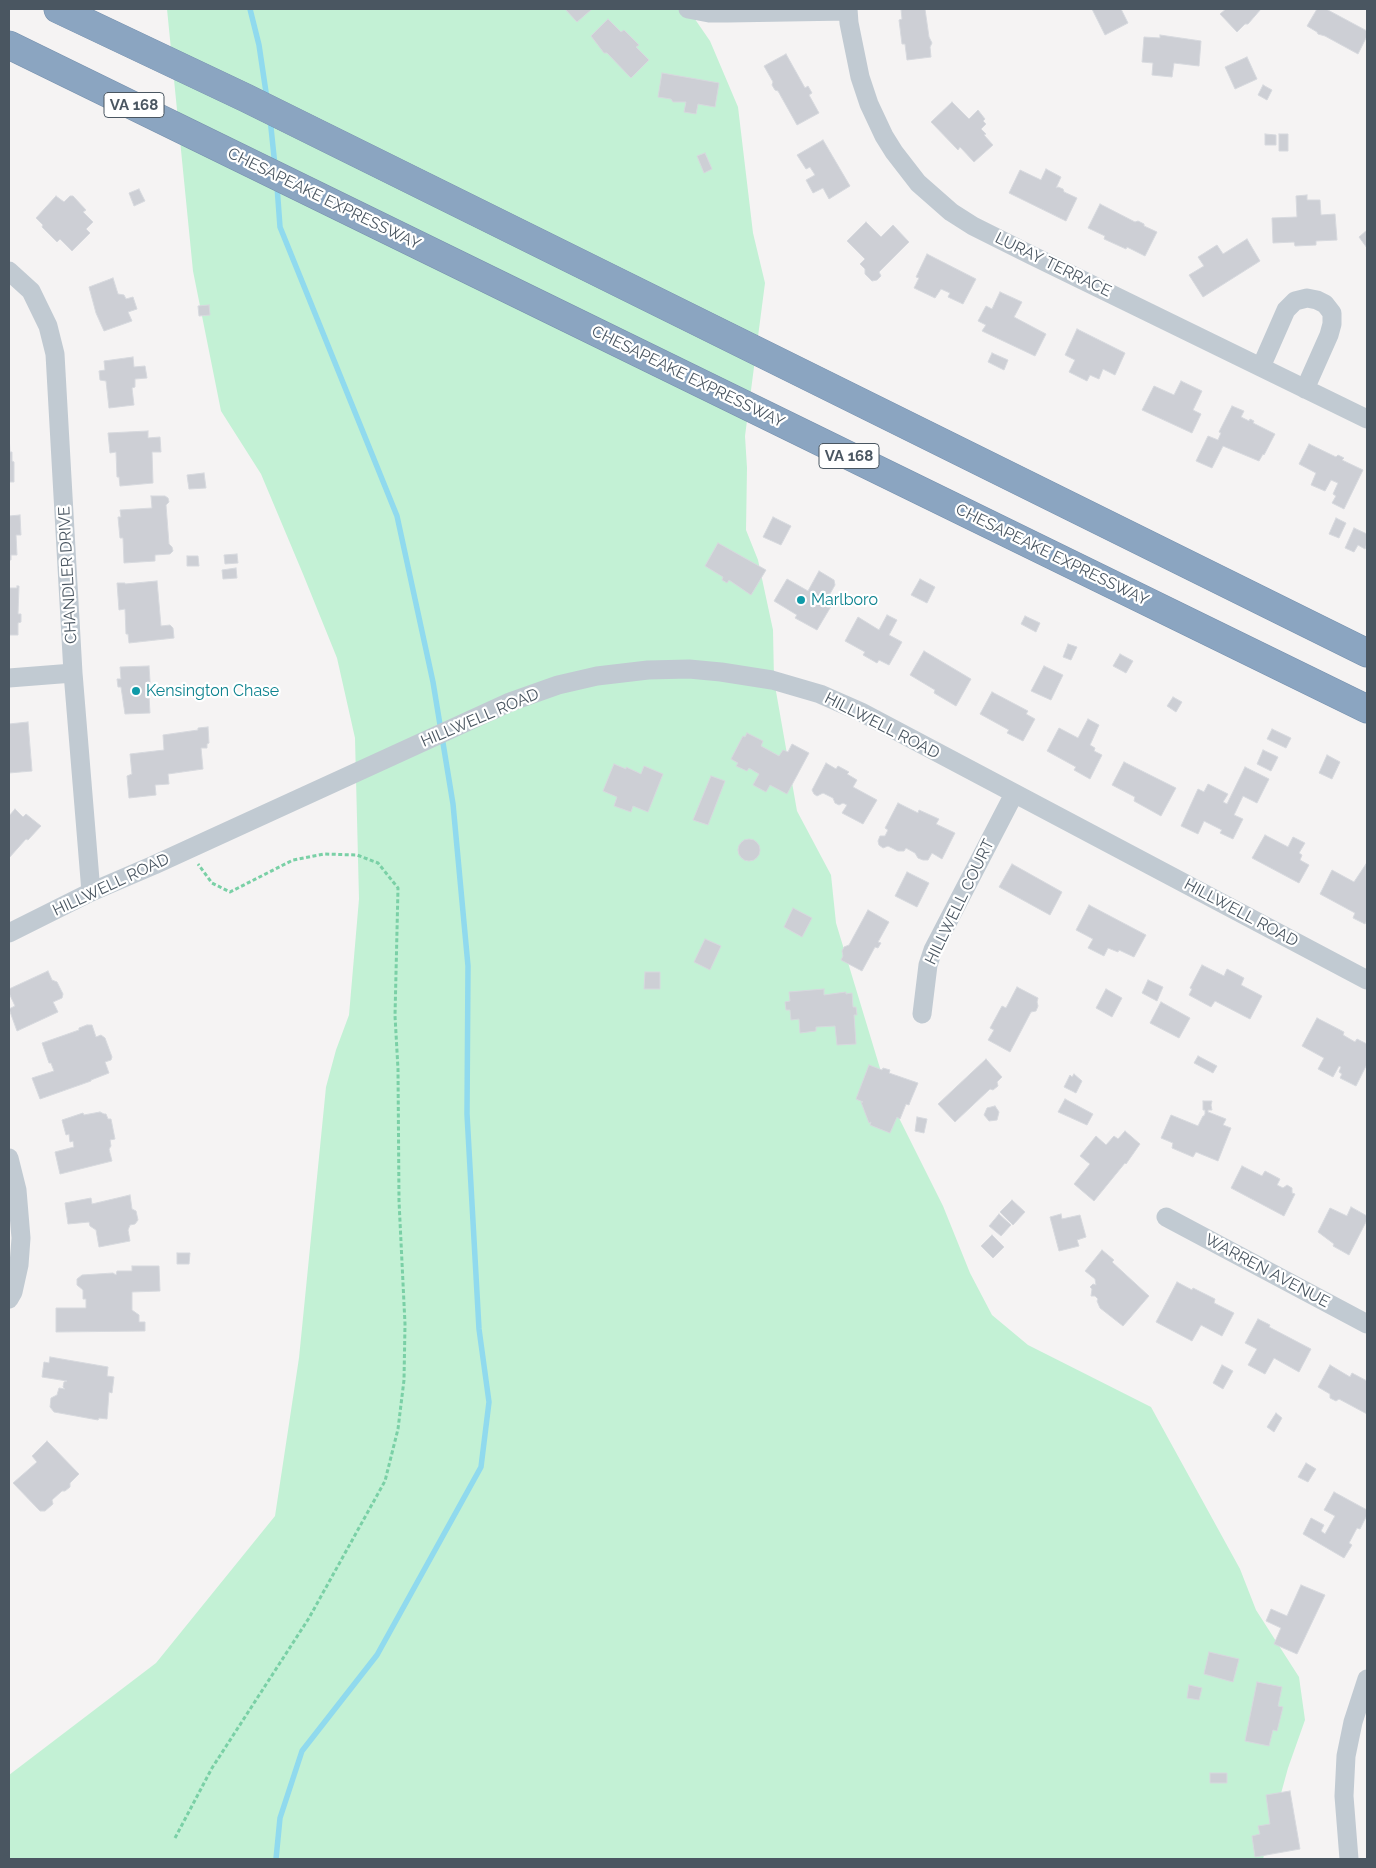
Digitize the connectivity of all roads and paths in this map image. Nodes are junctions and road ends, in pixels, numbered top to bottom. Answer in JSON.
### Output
{"nodes":[{"id":1,"x":58,"y":9,"type":"edge"},
{"id":2,"x":688,"y":9,"type":"edge"},
{"id":3,"x":848,"y":10,"type":"edge"},
{"id":4,"x":9,"y":45,"type":"edge"},
{"id":5,"x":9,"y":271,"type":"edge"},
{"id":6,"x":1261,"y":367,"type":"junction"},
{"id":7,"x":1305,"y":388,"type":"junction"},
{"id":8,"x":1367,"y":419,"type":"edge"},
{"id":9,"x":1367,"y":653,"type":"edge"},
{"id":10,"x":73,"y":673,"type":"junction"},
{"id":11,"x":9,"y":678,"type":"edge"},
{"id":12,"x":1367,"y":709,"type":"edge"},
{"id":13,"x":1014,"y":794,"type":"junction"},
{"id":14,"x":188,"y":850,"type":"junction"},
{"id":15,"x":91,"y":892,"type":"junction"},
{"id":16,"x":9,"y":933,"type":"edge"},
{"id":17,"x":1367,"y":980,"type":"edge"},
{"id":18,"x":922,"y":1014,"type":"dead end"},
{"id":19,"x":9,"y":1158,"type":"edge"},
{"id":20,"x":1166,"y":1217,"type":"dead end"},
{"id":21,"x":9,"y":1300,"type":"edge"},
{"id":22,"x":1367,"y":1324,"type":"edge"},
{"id":23,"x":1367,"y":1679,"type":"edge"},
{"id":24,"x":175,"y":1838,"type":"dead end"},
{"id":25,"x":1349,"y":1859,"type":"edge"}],
"edges":[{"from":1,"to":9,"type":"highway"},
{"from":2,"to":3,"type":"street"},
{"from":3,"to":6,"type":"street","name":"LURAY TERRACE"},
{"from":4,"to":12,"type":"highway","name":"CHESAPEAKE EXPRESSWAY","number":"VA 168"},
{"from":5,"to":10,"type":"street","name":"CHANDLER DRIVE"},
{"from":6,"to":7,"type":"street","name":"LURAY TERRACE"},
{"from":6,"to":7,"type":"street"},
{"from":7,"to":8,"type":"street","name":"LURAY TERRACE"},
{"from":10,"to":11,"type":"street"},
{"from":10,"to":15,"type":"street","name":"CHANDLER DRIVE"},
{"from":13,"to":14,"type":"street","name":"HILLWELL ROAD"},
{"from":13,"to":17,"type":"street","name":"HILLWELL ROAD"},
{"from":13,"to":18,"type":"street","name":"HILLWELL COURT"},
{"from":14,"to":15,"type":"street","name":"HILLWELL ROAD"},
{"from":14,"to":24,"type":"path"},
{"from":15,"to":16,"type":"street","name":"HILLWELL ROAD"},
{"from":19,"to":21,"type":"street"},
{"from":20,"to":22,"type":"street","name":"WARREN AVENUE"},
{"from":23,"to":25,"type":"street"}]}
